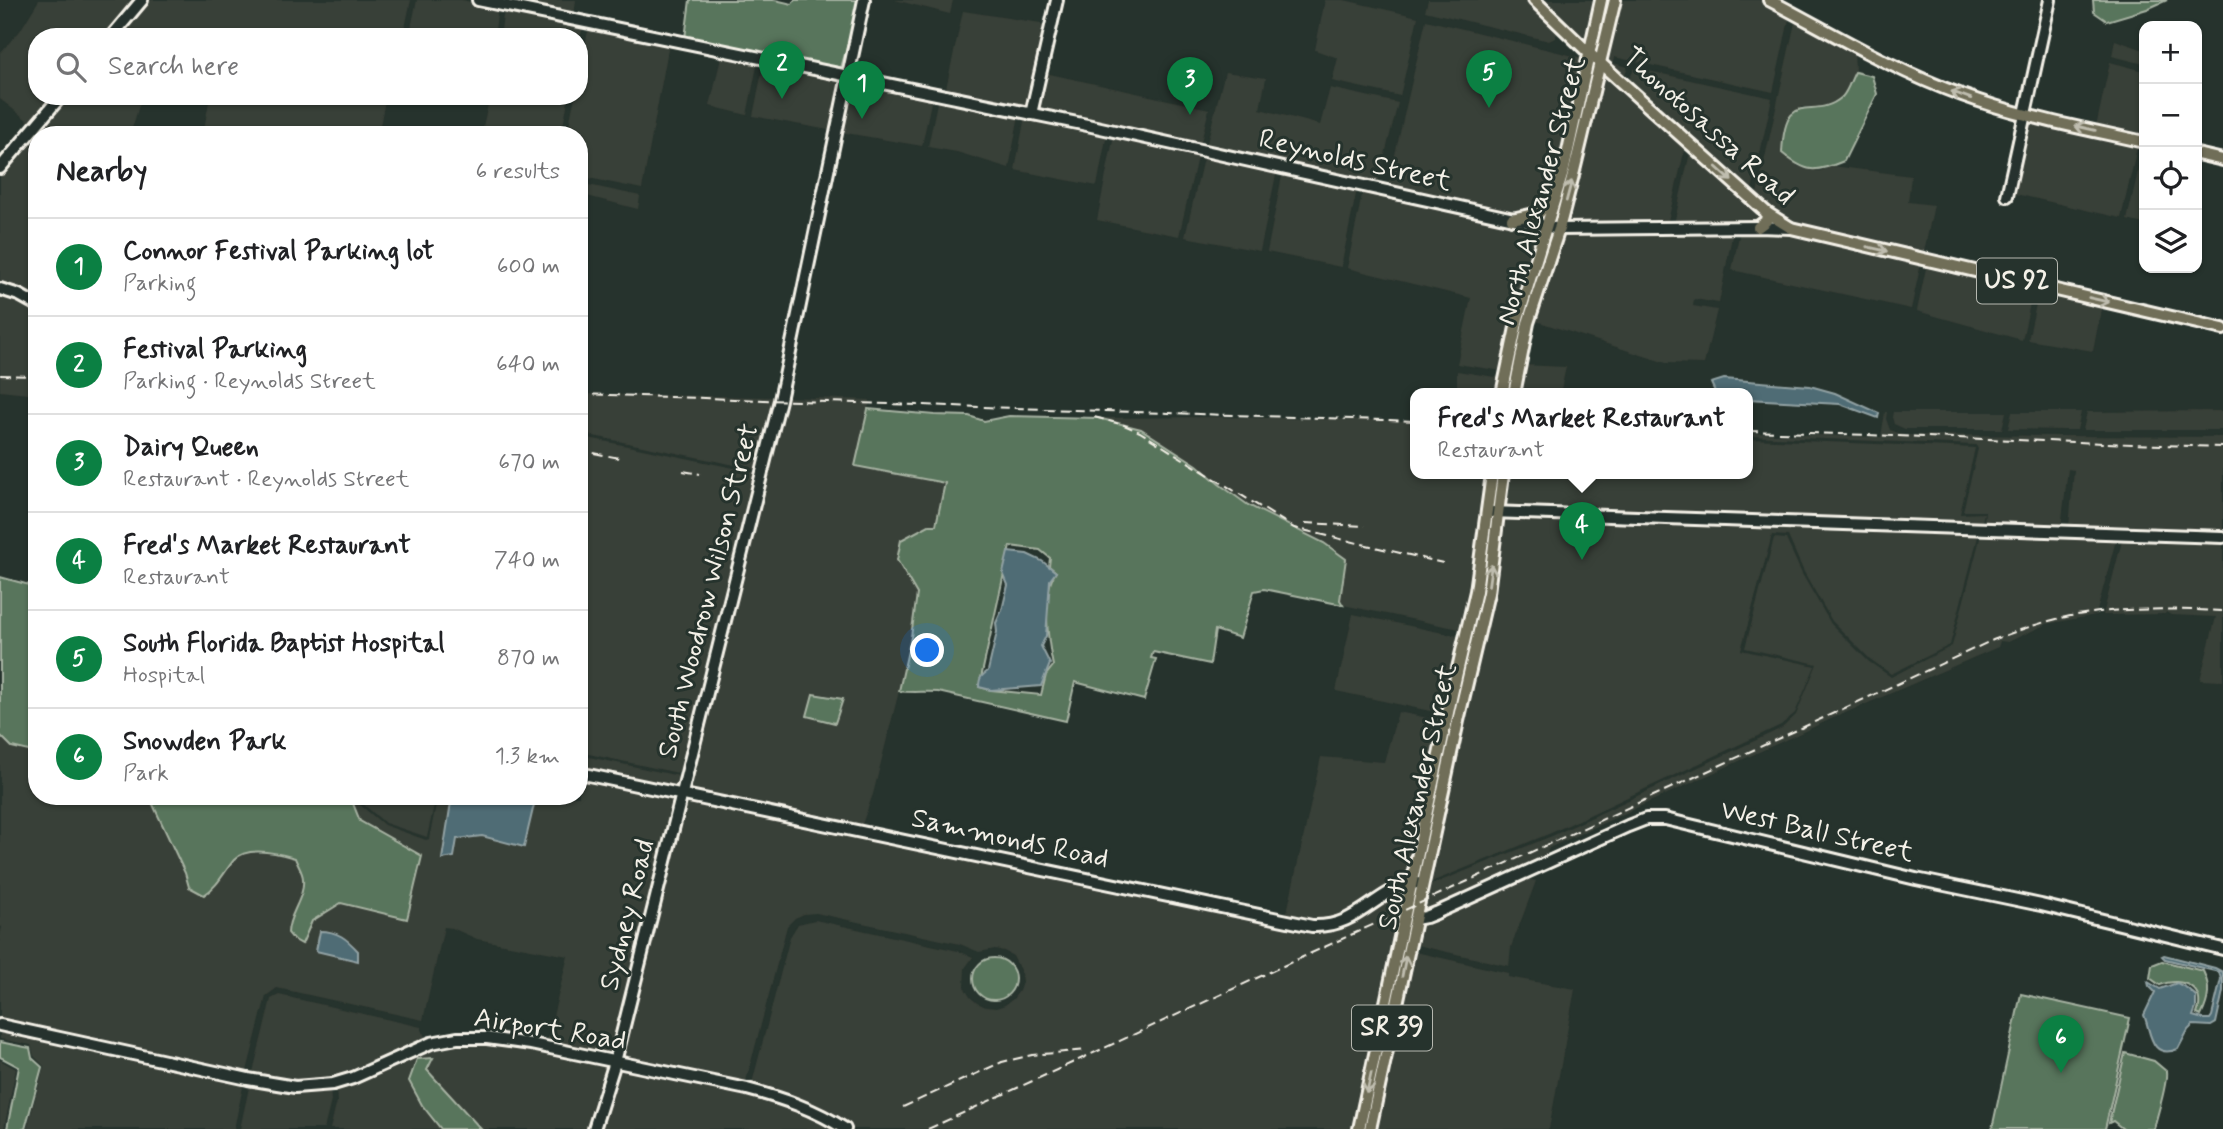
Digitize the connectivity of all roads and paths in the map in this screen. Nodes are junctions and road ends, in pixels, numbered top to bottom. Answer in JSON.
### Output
{"nodes":[{"id":1,"x":142,"y":0,"type":"edge"},
{"id":2,"x":478,"y":0,"type":"edge"},
{"id":3,"x":864,"y":0,"type":"edge"},
{"id":4,"x":1057,"y":0,"type":"edge"},
{"id":5,"x":1534,"y":0,"type":"edge"},
{"id":6,"x":1601,"y":0,"type":"edge"},
{"id":7,"x":1615,"y":0,"type":"edge"},
{"id":8,"x":1769,"y":0,"type":"edge"},
{"id":9,"x":2050,"y":0,"type":"edge"},
{"id":10,"x":119,"y":28,"type":"edge"},
{"id":11,"x":1590,"y":54,"type":"junction"},
{"id":12,"x":1601,"y":62,"type":"junction"},
{"id":13,"x":849,"y":76,"type":"junction"},
{"id":14,"x":53,"y":105,"type":"edge"},
{"id":15,"x":1031,"y":114,"type":"junction"},
{"id":16,"x":2026,"y":114,"type":"junction"},
{"id":17,"x":36,"y":126,"type":"edge"},
{"id":18,"x":28,"y":135,"type":"edge"},
{"id":19,"x":2139,"y":141,"type":"edge"},
{"id":20,"x":2202,"y":155,"type":"edge"},
{"id":21,"x":2223,"y":160,"type":"edge"},
{"id":22,"x":0,"y":168,"type":"edge"},
{"id":23,"x":1558,"y":189,"type":"junction"},
{"id":24,"x":2007,"y":196,"type":"dead end"},
{"id":25,"x":1767,"y":213,"type":"junction"},
{"id":26,"x":1512,"y":219,"type":"junction"},
{"id":27,"x":1547,"y":227,"type":"junction"},
{"id":28,"x":1758,"y":227,"type":"junction"},
{"id":29,"x":1791,"y":228,"type":"junction"},
{"id":30,"x":1559,"y":229,"type":"junction"},
{"id":31,"x":0,"y":289,"type":"edge"},
{"id":32,"x":28,"y":300,"type":"edge"},
{"id":33,"x":2223,"y":330,"type":"edge"},
{"id":34,"x":1503,"y":388,"type":"edge"},
{"id":35,"x":1515,"y":388,"type":"edge"},
{"id":36,"x":1492,"y":479,"type":"edge"},
{"id":37,"x":1502,"y":479,"type":"edge"},
{"id":38,"x":1493,"y":512,"type":"junction"},
{"id":39,"x":2223,"y":537,"type":"edge"},
{"id":40,"x":588,"y":775,"type":"edge"},
{"id":41,"x":683,"y":793,"type":"junction"},
{"id":42,"x":1417,"y":883,"type":"junction"},
{"id":43,"x":1415,"y":919,"type":"junction"},
{"id":44,"x":2223,"y":949,"type":"edge"},
{"id":45,"x":0,"y":1025,"type":"edge"},
{"id":46,"x":1384,"y":1038,"type":"junction"},
{"id":47,"x":615,"y":1062,"type":"junction"},
{"id":48,"x":1367,"y":1115,"type":"junction"},
{"id":49,"x":594,"y":1129,"type":"edge"},
{"id":50,"x":845,"y":1129,"type":"edge"},
{"id":51,"x":1359,"y":1129,"type":"edge"},
{"id":52,"x":1370,"y":1129,"type":"edge"}],
"edges":[{"from":1,"to":10,"type":"street"},
{"from":2,"to":13,"type":"street","name":"Reynolds Street"},
{"from":3,"to":13,"type":"street","name":"South Woodrow Wilson Street"},
{"from":4,"to":15,"type":"street"},
{"from":5,"to":11,"type":"main road","name":"Thonotosassa Road"},
{"from":6,"to":11,"type":"main road","name":"North Alexander Street"},
{"from":7,"to":12,"type":"main road","name":"North Alexander Street"},
{"from":16,"to":8,"type":"main road","one_way":true},
{"from":9,"to":16,"type":"street"},
{"from":11,"to":12,"type":"main road","name":"Thonotosassa Road"},
{"from":11,"to":23,"type":"main road","name":"North Alexander Street"},
{"from":12,"to":25,"type":"main road","name":"Thonotosassa Road","number":"US 92","one_way":true},
{"from":30,"to":12,"type":"main road","name":"North Alexander Street","one_way":true},
{"from":13,"to":15,"type":"street","name":"Reynolds Street"},
{"from":13,"to":41,"type":"street","name":"South Woodrow Wilson Street"},
{"from":14,"to":17,"type":"street"},
{"from":15,"to":26,"type":"street","name":"Reynolds Street"},
{"from":19,"to":16,"type":"main road","one_way":true},
{"from":16,"to":24,"type":"street"},
{"from":18,"to":22,"type":"street"},
{"from":20,"to":21,"type":"main road"},
{"from":23,"to":26,"type":"main road"},
{"from":23,"to":27,"type":"main road","name":"North Alexander Street"},
{"from":25,"to":28,"type":"main road"},
{"from":25,"to":29,"type":"main road","name":"Thonotosassa Road","number":"US 92"},
{"from":26,"to":27,"type":"street","name":"Reynolds Street"},
{"from":27,"to":30,"type":"street","name":"Reynolds Street"},
{"from":27,"to":34,"type":"main road","name":"North Alexander Street"},
{"from":28,"to":29,"type":"street","name":"Reynolds Street"},
{"from":28,"to":30,"type":"street","name":"Reynolds Street"},
{"from":29,"to":33,"type":"main road","name":"Reynolds Street","number":"US 92","one_way":true},
{"from":30,"to":35,"type":"main road","name":"North Alexander Street"},
{"from":31,"to":32,"type":"street"},
{"from":36,"to":38,"type":"main road","name":"South Alexander Street","number":"SR 39"},
{"from":37,"to":38,"type":"main road","name":"South Alexander Street","number":"SR 39"},
{"from":38,"to":39,"type":"street"},
{"from":38,"to":42,"type":"main road","name":"South Alexander Street","number":"SR 39"},
{"from":40,"to":41,"type":"street","name":"Sammonds Road"},
{"from":41,"to":42,"type":"street","name":"Sammonds Road"},
{"from":41,"to":47,"type":"street","name":"Sydney Road"},
{"from":42,"to":43,"type":"main road","name":"South Alexander Street","number":"SR 39"},
{"from":42,"to":46,"type":"main road","name":"South Alexander Street","number":"SR 39"},
{"from":43,"to":44,"type":"street","name":"West Ball Street"},
{"from":46,"to":43,"type":"main road","name":"South Alexander Street","number":"SR 39","one_way":true},
{"from":45,"to":47,"type":"street","name":"Airport Road"},
{"from":46,"to":48,"type":"main road","name":"South Alexander Street","number":"SR 39"},
{"from":47,"to":49,"type":"street","name":"Sydney Road"},
{"from":47,"to":50,"type":"street","name":"Airport Road"},
{"from":48,"to":51,"type":"main road","name":"South Alexander Street","number":"SR 39"},
{"from":48,"to":52,"type":"main road","name":"South Alexander Street","number":"SR 39"}]}
